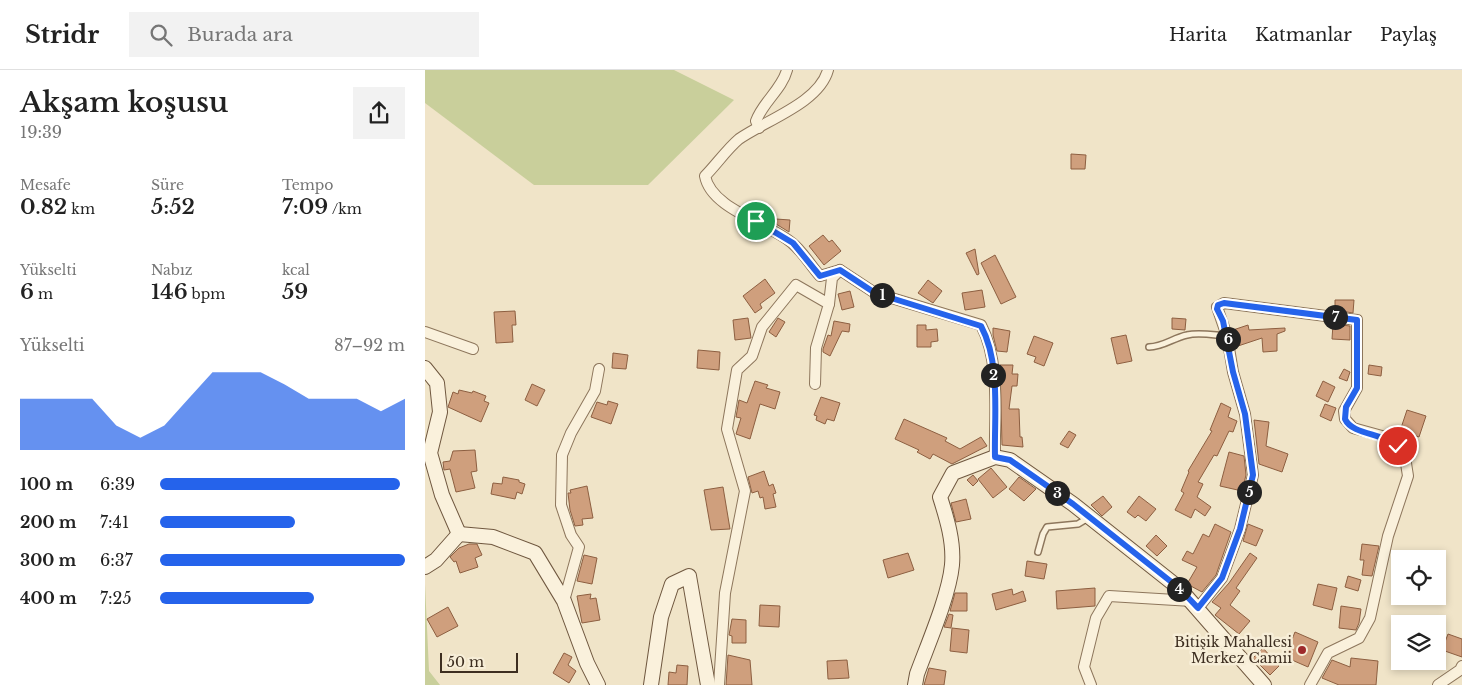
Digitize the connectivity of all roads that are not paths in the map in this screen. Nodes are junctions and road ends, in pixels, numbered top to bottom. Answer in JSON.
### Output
{"nodes":[{"id":1,"x":787,"y":70,"type":"edge"},
{"id":2,"x":828,"y":70,"type":"edge"},
{"id":3,"x":759,"y":128,"type":"junction"},
{"id":4,"x":840,"y":270,"type":"junction"},
{"id":5,"x":829,"y":304,"type":"junction"},
{"id":6,"x":425,"y":332,"type":"edge"},
{"id":7,"x":1227,"y":336,"type":"junction"},
{"id":8,"x":1149,"y":347,"type":"dead end"},
{"id":9,"x":473,"y":349,"type":"dead end"},
{"id":10,"x":425,"y":368,"type":"edge"},
{"id":11,"x":599,"y":369,"type":"dead end"},
{"id":12,"x":815,"y":384,"type":"dead end"},
{"id":13,"x":995,"y":457,"type":"junction"},
{"id":14,"x":1090,"y":518,"type":"junction"},
{"id":15,"x":459,"y":534,"type":"junction"},
{"id":16,"x":1038,"y":552,"type":"dead end"},
{"id":17,"x":425,"y":567,"type":"edge"},
{"id":18,"x":564,"y":601,"type":"junction"},
{"id":19,"x":1195,"y":605,"type":"junction"},
{"id":20,"x":1462,"y":666,"type":"edge"},
{"id":21,"x":1438,"y":684,"type":"edge"},
{"id":22,"x":598,"y":685,"type":"edge"},
{"id":23,"x":651,"y":685,"type":"edge"},
{"id":24,"x":708,"y":685,"type":"edge"},
{"id":25,"x":719,"y":685,"type":"edge"},
{"id":26,"x":915,"y":685,"type":"edge"},
{"id":27,"x":1091,"y":685,"type":"edge"},
{"id":28,"x":1264,"y":685,"type":"edge"},
{"id":29,"x":1310,"y":685,"type":"edge"}],
"edges":[{"from":1,"to":3,"type":"street"},
{"from":2,"to":3,"type":"street"},
{"from":3,"to":4,"type":"street"},
{"from":4,"to":5,"type":"street"},
{"from":4,"to":13,"type":"street"},
{"from":5,"to":12,"type":"street"},
{"from":5,"to":25,"type":"street"},
{"from":6,"to":9,"type":"street"},
{"from":7,"to":8,"type":"lane"},
{"from":7,"to":19,"type":"street"},
{"from":7,"to":29,"type":"street"},
{"from":10,"to":15,"type":"street"},
{"from":11,"to":18,"type":"street"},
{"from":13,"to":14,"type":"street"},
{"from":13,"to":26,"type":"street"},
{"from":14,"to":16,"type":"lane"},
{"from":14,"to":19,"type":"street"},
{"from":15,"to":17,"type":"street"},
{"from":15,"to":18,"type":"street"},
{"from":18,"to":22,"type":"street"},
{"from":19,"to":27,"type":"street"},
{"from":19,"to":28,"type":"street"},
{"from":20,"to":21,"type":"street"},
{"from":23,"to":24,"type":"street"}]}
